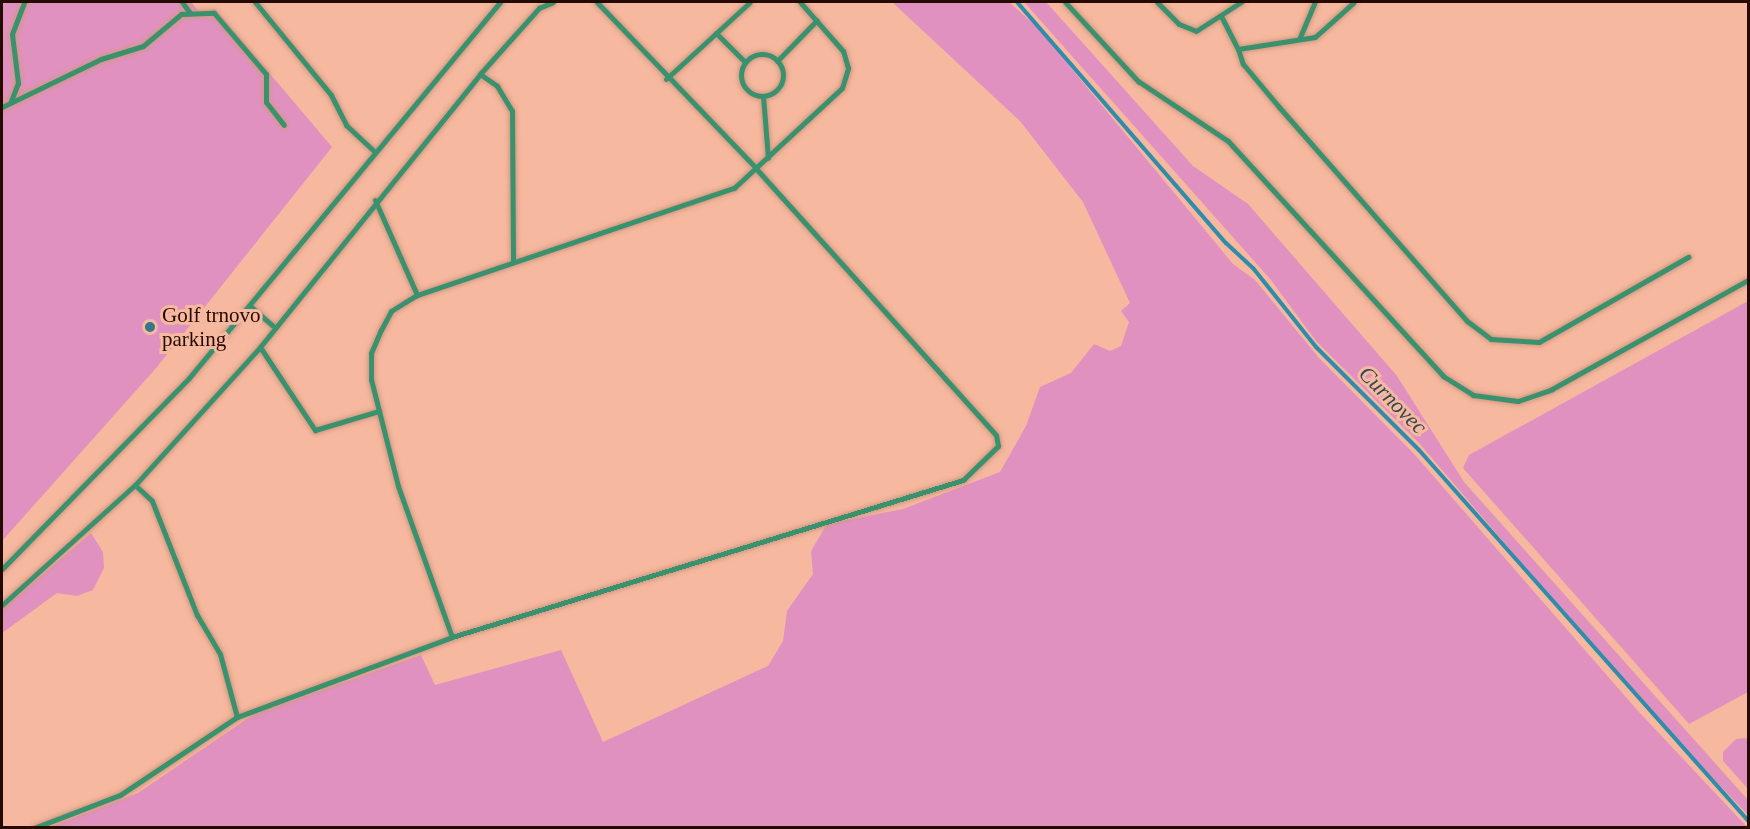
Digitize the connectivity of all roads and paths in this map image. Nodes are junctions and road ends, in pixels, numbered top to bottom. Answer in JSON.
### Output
{"nodes":[{"id":1,"x":24,"y":2,"type":"edge"},
{"id":2,"x":182,"y":2,"type":"edge"},
{"id":3,"x":255,"y":2,"type":"edge"},
{"id":4,"x":500,"y":2,"type":"edge"},
{"id":5,"x":553,"y":2,"type":"edge"},
{"id":6,"x":597,"y":2,"type":"edge"},
{"id":7,"x":750,"y":2,"type":"edge"},
{"id":8,"x":800,"y":2,"type":"edge"},
{"id":9,"x":1065,"y":2,"type":"edge"},
{"id":10,"x":1157,"y":2,"type":"edge"},
{"id":11,"x":1240,"y":2,"type":"edge"},
{"id":12,"x":1315,"y":2,"type":"edge"},
{"id":13,"x":1354,"y":2,"type":"edge"},
{"id":14,"x":190,"y":13,"type":"junction"},
{"id":15,"x":1221,"y":16,"type":"junction"},
{"id":16,"x":817,"y":20,"type":"junction"},
{"id":17,"x":716,"y":33,"type":"junction"},
{"id":18,"x":1300,"y":37,"type":"junction"},
{"id":19,"x":1238,"y":49,"type":"junction"},
{"id":20,"x":777,"y":61,"type":"junction"},
{"id":21,"x":745,"y":62,"type":"junction"},
{"id":22,"x":480,"y":74,"type":"junction"},
{"id":23,"x":666,"y":79,"type":"junction"},
{"id":24,"x":763,"y":96,"type":"junction"},
{"id":25,"x":10,"y":103,"type":"junction"},
{"id":26,"x":2,"y":107,"type":"edge"},
{"id":27,"x":284,"y":125,"type":"dead end"},
{"id":28,"x":375,"y":152,"type":"junction"},
{"id":29,"x":768,"y":158,"type":"junction"},
{"id":30,"x":756,"y":168,"type":"junction"},
{"id":31,"x":375,"y":200,"type":"junction"},
{"id":32,"x":1688,"y":257,"type":"dead end"},
{"id":33,"x":513,"y":260,"type":"junction"},
{"id":34,"x":1749,"y":280,"type":"edge"},
{"id":35,"x":417,"y":295,"type":"junction"},
{"id":36,"x":250,"y":306,"type":"junction"},
{"id":37,"x":273,"y":326,"type":"junction"},
{"id":38,"x":260,"y":347,"type":"junction"},
{"id":39,"x":379,"y":411,"type":"junction"},
{"id":40,"x":135,"y":485,"type":"junction"},
{"id":41,"x":2,"y":569,"type":"edge"},
{"id":42,"x":2,"y":605,"type":"edge"},
{"id":43,"x":452,"y":637,"type":"junction"},
{"id":44,"x":237,"y":717,"type":"junction"},
{"id":45,"x":34,"y":828,"type":"edge"}],
"edges":[{"from":1,"to":25,"type":"lane"},
{"from":2,"to":14,"type":"lane"},
{"from":3,"to":28,"type":"lane"},
{"from":4,"to":28,"type":"lane"},
{"from":5,"to":22,"type":"lane"},
{"from":6,"to":23,"type":"lane"},
{"from":7,"to":17,"type":"lane"},
{"from":8,"to":16,"type":"lane"},
{"from":9,"to":34,"type":"lane"},
{"from":10,"to":15,"type":"lane"},
{"from":11,"to":15,"type":"lane"},
{"from":12,"to":18,"type":"lane"},
{"from":13,"to":18,"type":"lane"},
{"from":14,"to":25,"type":"lane"},
{"from":14,"to":27,"type":"lane"},
{"from":15,"to":19,"type":"lane"},
{"from":16,"to":20,"type":"lane"},
{"from":16,"to":29,"type":"lane"},
{"from":17,"to":21,"type":"lane"},
{"from":17,"to":23,"type":"lane"},
{"from":18,"to":19,"type":"lane"},
{"from":19,"to":32,"type":"lane"},
{"from":20,"to":21,"type":"lane"},
{"from":20,"to":24,"type":"lane"},
{"from":21,"to":24,"type":"lane"},
{"from":22,"to":31,"type":"lane"},
{"from":22,"to":33,"type":"lane"},
{"from":23,"to":30,"type":"lane"},
{"from":24,"to":29,"type":"lane"},
{"from":25,"to":26,"type":"lane"},
{"from":28,"to":36,"type":"lane"},
{"from":29,"to":30,"type":"lane"},
{"from":30,"to":33,"type":"lane"},
{"from":30,"to":43,"type":"lane"},
{"from":31,"to":35,"type":"lane"},
{"from":31,"to":37,"type":"lane"},
{"from":33,"to":35,"type":"lane"},
{"from":35,"to":39,"type":"lane"},
{"from":36,"to":37,"type":"lane"},
{"from":36,"to":41,"type":"lane"},
{"from":37,"to":38,"type":"lane"},
{"from":38,"to":39,"type":"lane"},
{"from":38,"to":40,"type":"lane"},
{"from":39,"to":43,"type":"lane"},
{"from":40,"to":42,"type":"lane"},
{"from":40,"to":44,"type":"lane"},
{"from":43,"to":44,"type":"lane"},
{"from":44,"to":45,"type":"lane"}]}
